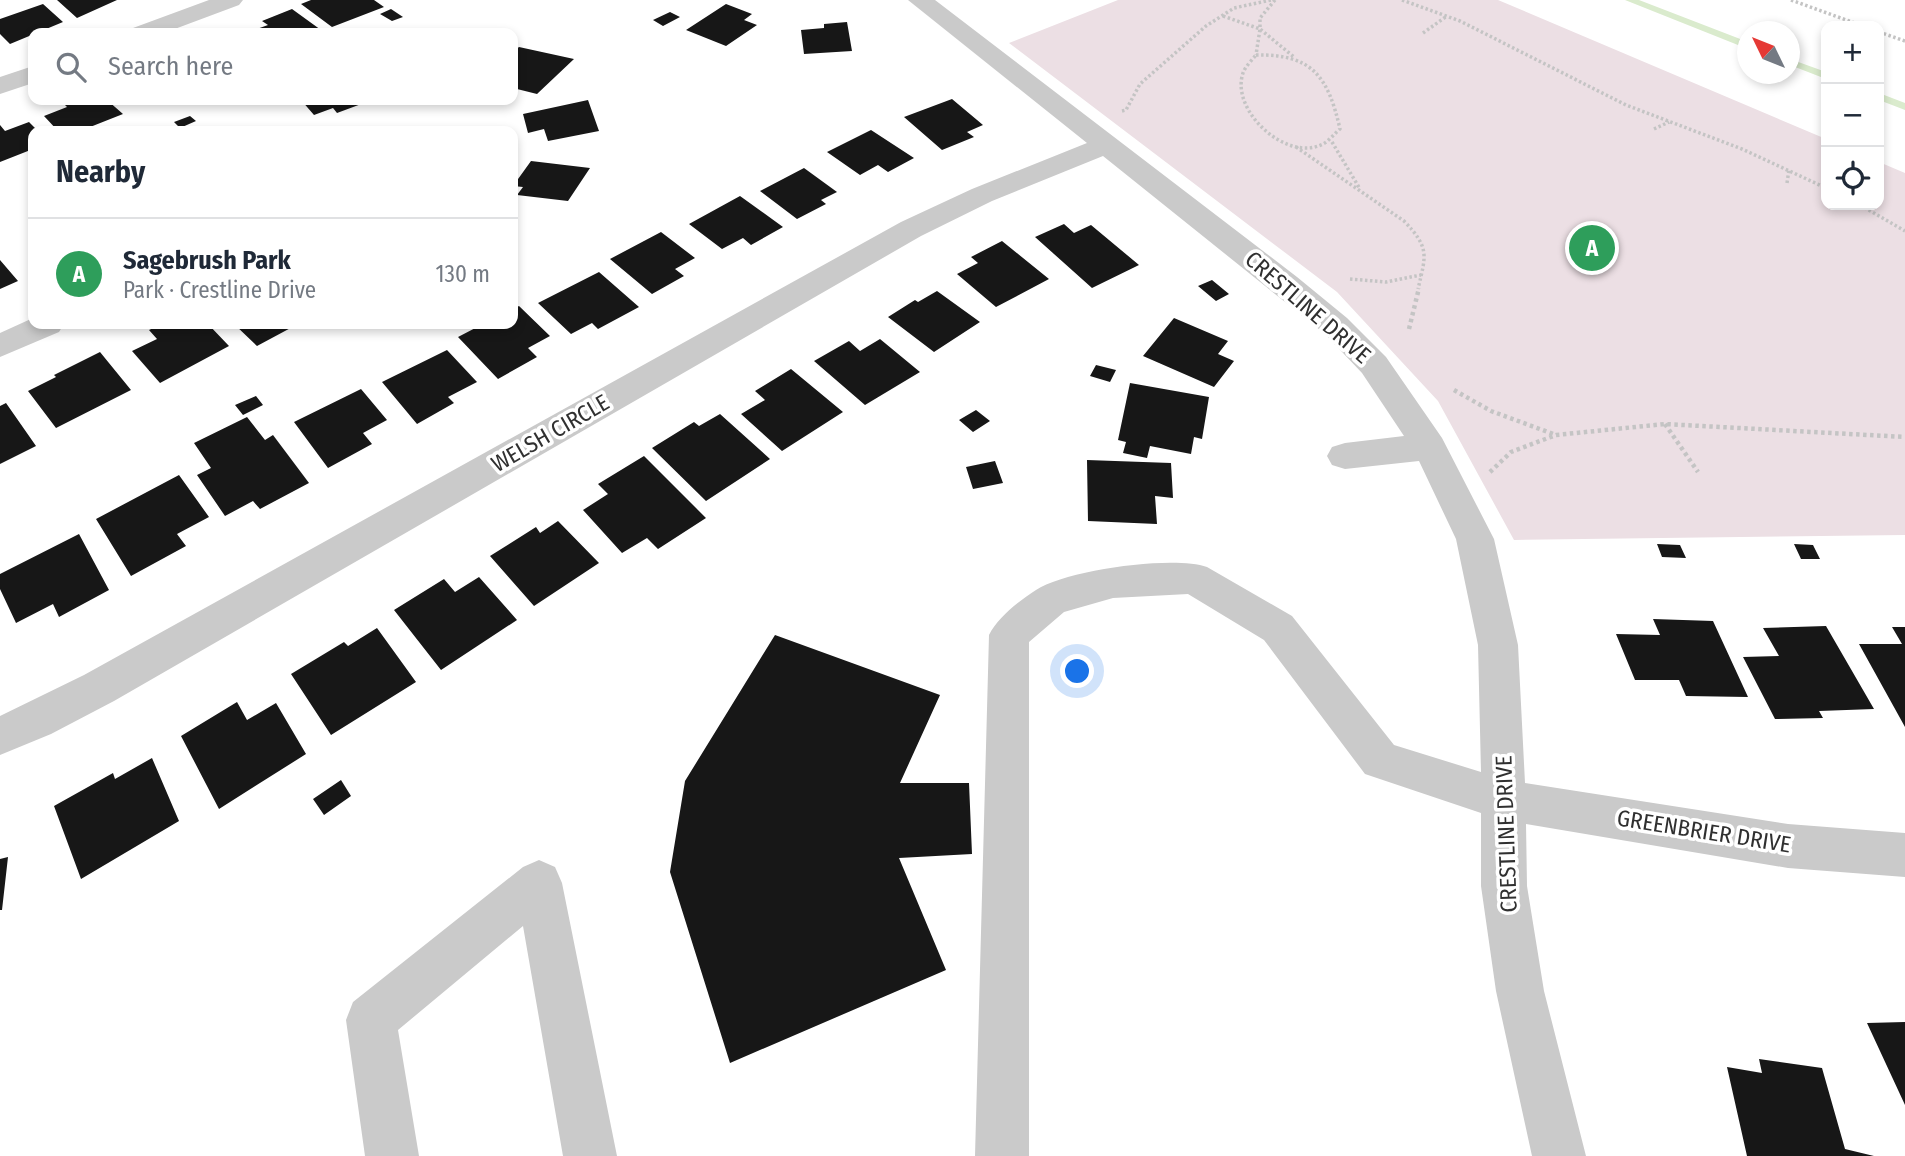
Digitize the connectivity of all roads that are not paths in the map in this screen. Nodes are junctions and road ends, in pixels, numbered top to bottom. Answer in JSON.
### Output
{"nodes":[{"id":1,"x":231,"y":0,"type":"edge"},
{"id":2,"x":920,"y":0,"type":"edge"},
{"id":3,"x":155,"y":28,"type":"edge"},
{"id":4,"x":28,"y":76,"type":"edge"},
{"id":5,"x":0,"y":86,"type":"edge"},
{"id":6,"x":1106,"y":145,"type":"junction"},
{"id":7,"x":37,"y":329,"type":"edge"},
{"id":8,"x":0,"y":346,"type":"edge"},
{"id":9,"x":1430,"y":447,"type":"junction"},
{"id":10,"x":1345,"y":456,"type":"dead end"},
{"id":11,"x":0,"y":736,"type":"edge"},
{"id":12,"x":1503,"y":800,"type":"junction"},
{"id":13,"x":1905,"y":855,"type":"edge"},
{"id":14,"x":392,"y":1156,"type":"edge"},
{"id":15,"x":590,"y":1156,"type":"edge"},
{"id":16,"x":1002,"y":1156,"type":"edge"},
{"id":17,"x":1559,"y":1156,"type":"edge"}],
"edges":[{"from":1,"to":3,"type":"street"},
{"from":2,"to":6,"type":"street","name":"CRESTLINE DRIVE"},
{"from":4,"to":5,"type":"street"},
{"from":6,"to":9,"type":"street","name":"CRESTLINE DRIVE"},
{"from":6,"to":11,"type":"street","name":"WELSH CIRCLE"},
{"from":7,"to":8,"type":"street"},
{"from":9,"to":10,"type":"street"},
{"from":9,"to":12,"type":"street","name":"CRESTLINE DRIVE"},
{"from":12,"to":13,"type":"street","name":"GREENBRIER DRIVE"},
{"from":12,"to":16,"type":"street","name":"GREENBRIER DRIVE"},
{"from":12,"to":17,"type":"street","name":"CRESTLINE DRIVE"},
{"from":14,"to":15,"type":"street"}]}
